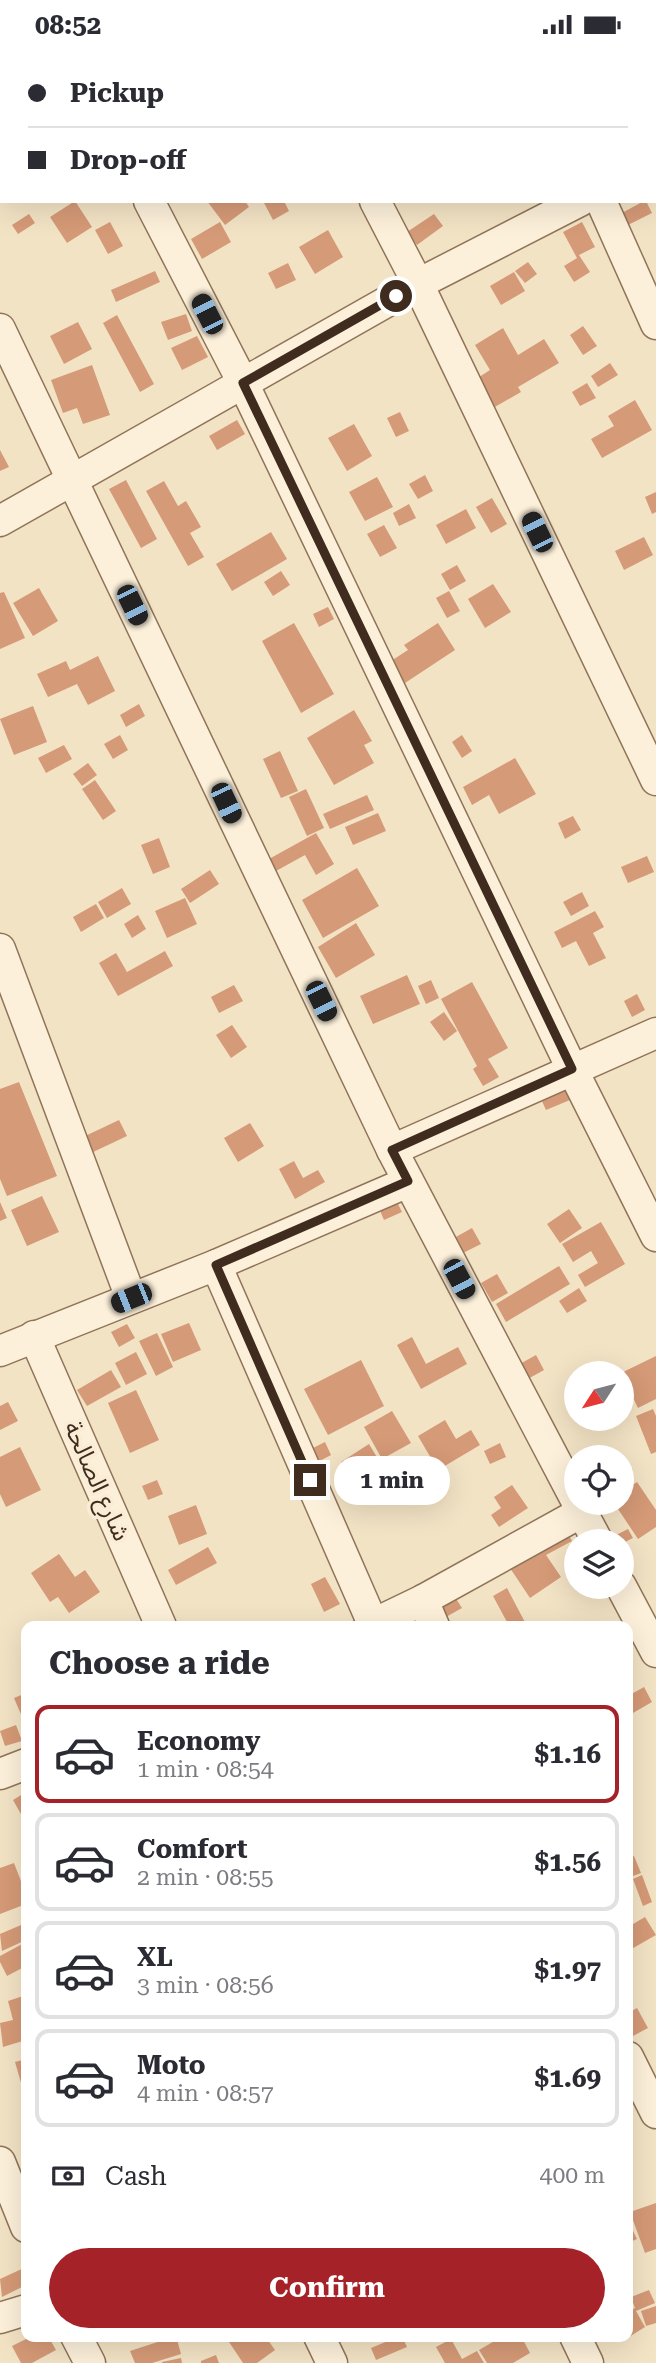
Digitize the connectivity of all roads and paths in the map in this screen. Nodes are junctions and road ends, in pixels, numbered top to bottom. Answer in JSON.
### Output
{"nodes":[{"id":1,"x":150,"y":203,"type":"edge"},
{"id":2,"x":376,"y":203,"type":"edge"},
{"id":3,"x":576,"y":203,"type":"edge"},
{"id":4,"x":602,"y":203,"type":"edge"},
{"id":5,"x":418,"y":284,"type":"junction"},
{"id":6,"x":656,"y":324,"type":"edge"},
{"id":7,"x":0,"y":329,"type":"edge"},
{"id":8,"x":243,"y":383,"type":"junction"},
{"id":9,"x":73,"y":481,"type":"junction"},
{"id":10,"x":0,"y":521,"type":"edge"},
{"id":11,"x":656,"y":780,"type":"edge"},
{"id":12,"x":3,"y":969,"type":"edge"},
{"id":13,"x":656,"y":1033,"type":"edge"},
{"id":14,"x":572,"y":1069,"type":"junction"},
{"id":15,"x":392,"y":1150,"type":"junction"},
{"id":16,"x":408,"y":1181,"type":"junction"},
{"id":17,"x":656,"y":1236,"type":"edge"},
{"id":18,"x":216,"y":1265,"type":"junction"},
{"id":19,"x":131,"y":1298,"type":"junction"},
{"id":20,"x":34,"y":1336,"type":"junction"},
{"id":21,"x":0,"y":1351,"type":"edge"},
{"id":22,"x":564,"y":1478,"type":"edge"},
{"id":23,"x":564,"y":1515,"type":"edge"},
{"id":24,"x":628,"y":1599,"type":"edge"},
{"id":25,"x":428,"y":1613,"type":"edge"},
{"id":26,"x":159,"y":1621,"type":"edge"},
{"id":27,"x":369,"y":1621,"type":"edge"},
{"id":28,"x":390,"y":1621,"type":"edge"},
{"id":29,"x":656,"y":1652,"type":"edge"},
{"id":30,"x":633,"y":2067,"type":"edge"},
{"id":31,"x":656,"y":2113,"type":"edge"},
{"id":32,"x":0,"y":2162,"type":"edge"},
{"id":33,"x":21,"y":2214,"type":"edge"},
{"id":34,"x":21,"y":2312,"type":"edge"},
{"id":35,"x":0,"y":2318,"type":"edge"},
{"id":36,"x":79,"y":2342,"type":"edge"},
{"id":37,"x":322,"y":2342,"type":"edge"},
{"id":38,"x":578,"y":2342,"type":"edge"},
{"id":39,"x":90,"y":2363,"type":"edge"},
{"id":40,"x":332,"y":2363,"type":"edge"},
{"id":41,"x":588,"y":2363,"type":"edge"}],
"edges":[{"from":1,"to":8,"type":"street"},
{"from":2,"to":5,"type":"street"},
{"from":3,"to":5,"type":"street"},
{"from":4,"to":6,"type":"street"},
{"from":5,"to":8,"type":"street"},
{"from":5,"to":11,"type":"street"},
{"from":7,"to":9,"type":"street"},
{"from":8,"to":9,"type":"street"},
{"from":8,"to":14,"type":"street"},
{"from":9,"to":10,"type":"street"},
{"from":9,"to":15,"type":"street"},
{"from":12,"to":19,"type":"street"},
{"from":13,"to":14,"type":"street"},
{"from":14,"to":15,"type":"street"},
{"from":14,"to":17,"type":"street"},
{"from":15,"to":16,"type":"street"},
{"from":16,"to":18,"type":"street"},
{"from":16,"to":22,"type":"street"},
{"from":18,"to":19,"type":"street"},
{"from":18,"to":27,"type":"street"},
{"from":19,"to":20,"type":"street"},
{"from":20,"to":21,"type":"street"},
{"from":20,"to":26,"type":"street","name":"شارع الصالحة"},
{"from":23,"to":25,"type":"street"},
{"from":24,"to":29,"type":"street"},
{"from":25,"to":28,"type":"street"},
{"from":30,"to":31,"type":"street"},
{"from":32,"to":33,"type":"street"},
{"from":34,"to":35,"type":"street"},
{"from":36,"to":39,"type":"street"},
{"from":37,"to":40,"type":"street"},
{"from":38,"to":41,"type":"street"}]}
